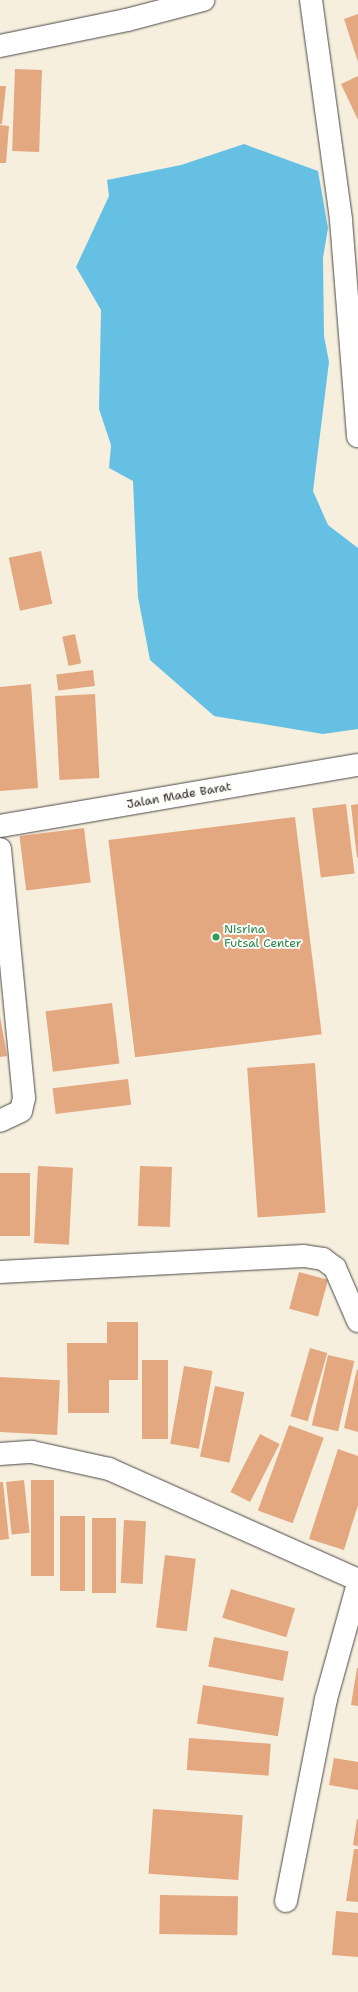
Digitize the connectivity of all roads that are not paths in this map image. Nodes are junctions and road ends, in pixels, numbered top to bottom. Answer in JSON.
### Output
{"nodes":[{"id":1,"x":203,"y":0,"type":"edge"},
{"id":2,"x":311,"y":0,"type":"edge"},
{"id":3,"x":0,"y":46,"type":"edge"},
{"id":4,"x":358,"y":436,"type":"edge"},
{"id":5,"x":358,"y":765,"type":"edge"},
{"id":6,"x":0,"y":826,"type":"edge"},
{"id":7,"x":0,"y":849,"type":"edge"},
{"id":8,"x":0,"y":1121,"type":"edge"},
{"id":9,"x":0,"y":1272,"type":"edge"},
{"id":10,"x":358,"y":1321,"type":"edge"},
{"id":11,"x":0,"y":1454,"type":"edge"},
{"id":12,"x":358,"y":1580,"type":"edge"},
{"id":13,"x":358,"y":1584,"type":"edge"},
{"id":14,"x":286,"y":1901,"type":"dead end"}],
"edges":[{"from":1,"to":3,"type":"street"},
{"from":2,"to":4,"type":"street"},
{"from":5,"to":6,"type":"street","name":"Jalan Made Barat"},
{"from":7,"to":8,"type":"street"},
{"from":9,"to":10,"type":"street"},
{"from":11,"to":12,"type":"street"},
{"from":13,"to":14,"type":"street"}]}
